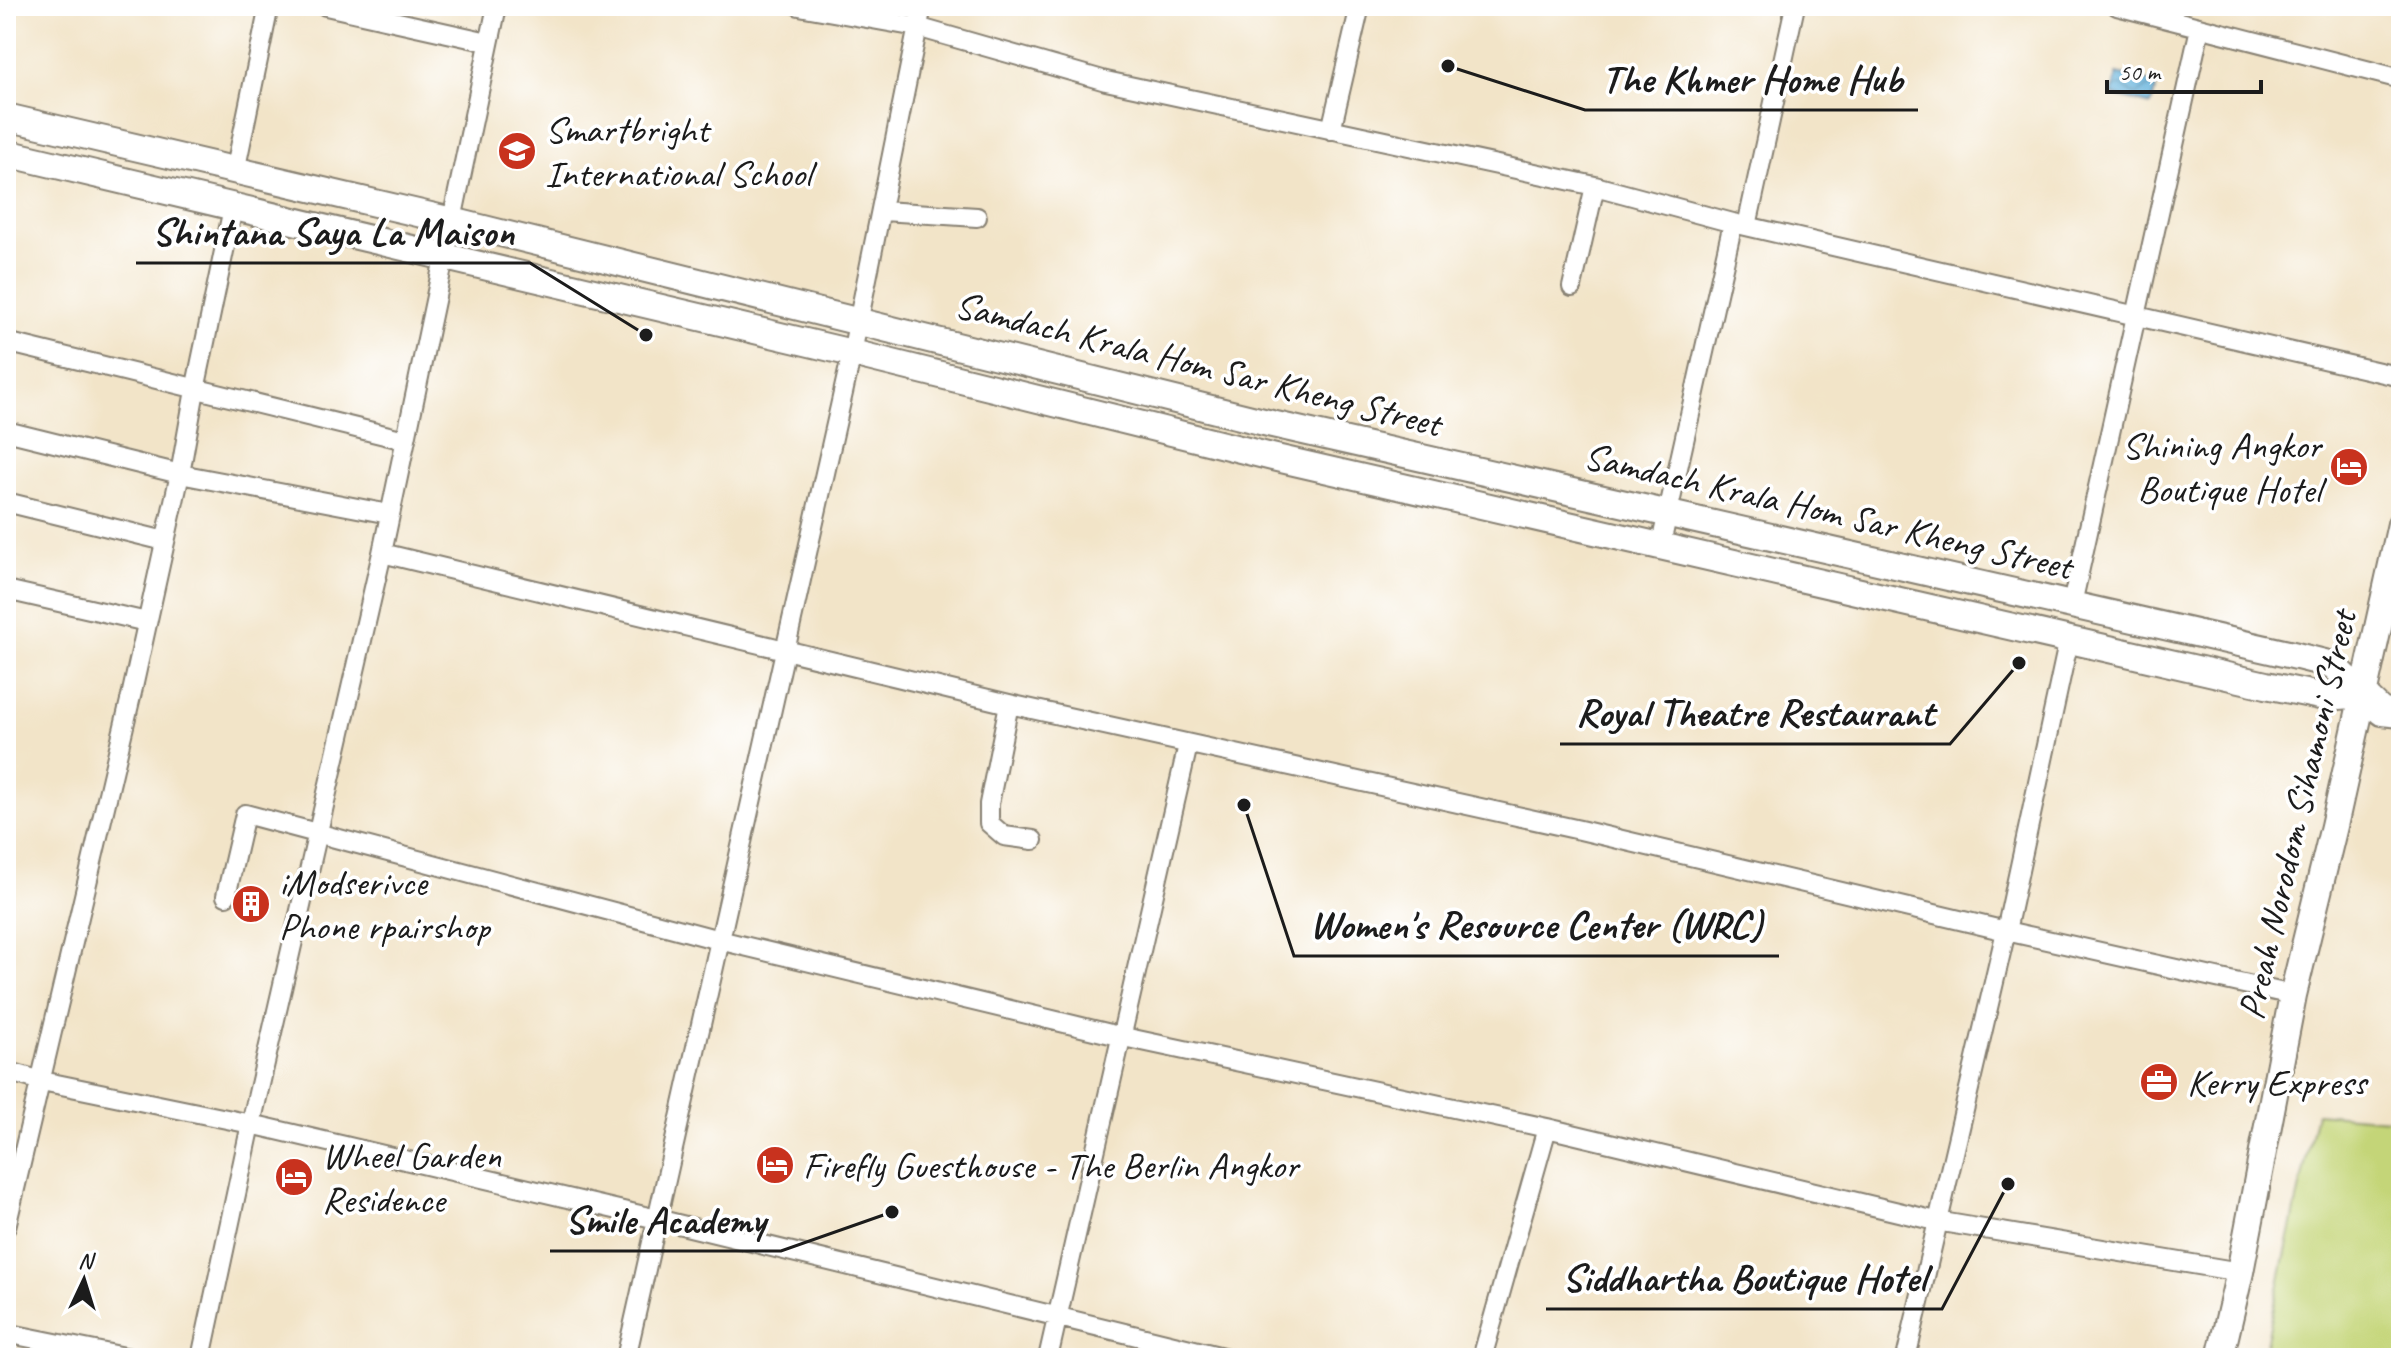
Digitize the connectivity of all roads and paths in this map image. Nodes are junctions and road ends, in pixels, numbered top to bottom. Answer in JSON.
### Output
{"nodes":[{"id":1,"x":269,"y":6,"type":"edge"},
{"id":2,"x":326,"y":6,"type":"edge"},
{"id":3,"x":497,"y":6,"type":"edge"},
{"id":4,"x":799,"y":6,"type":"edge"},
{"id":5,"x":922,"y":6,"type":"edge"},
{"id":6,"x":1360,"y":6,"type":"edge"},
{"id":7,"x":1795,"y":6,"type":"edge"},
{"id":8,"x":2117,"y":6,"type":"edge"},
{"id":9,"x":917,"y":27,"type":"junction"},
{"id":10,"x":2200,"y":28,"type":"junction"},
{"id":11,"x":488,"y":42,"type":"junction"},
{"id":12,"x":2401,"y":79,"type":"edge"},
{"id":13,"x":6,"y":117,"type":"edge"},
{"id":14,"x":1331,"y":130,"type":"junction"},
{"id":15,"x":6,"y":153,"type":"edge"},
{"id":16,"x":235,"y":172,"type":"junction"},
{"id":17,"x":1595,"y":186,"type":"junction"},
{"id":18,"x":233,"y":208,"type":"junction"},
{"id":19,"x":883,"y":211,"type":"junction"},
{"id":20,"x":977,"y":217,"type":"dead end"},
{"id":21,"x":452,"y":221,"type":"junction"},
{"id":22,"x":1740,"y":225,"type":"junction"},
{"id":23,"x":444,"y":258,"type":"junction"},
{"id":24,"x":1572,"y":287,"type":"dead end"},
{"id":25,"x":2135,"y":317,"type":"junction"},
{"id":26,"x":858,"y":319,"type":"junction"},
{"id":27,"x":6,"y":342,"type":"edge"},
{"id":28,"x":852,"y":353,"type":"junction"},
{"id":29,"x":2401,"y":377,"type":"edge"},
{"id":30,"x":195,"y":390,"type":"junction"},
{"id":31,"x":6,"y":431,"type":"edge"},
{"id":32,"x":405,"y":440,"type":"junction"},
{"id":33,"x":180,"y":474,"type":"junction"},
{"id":34,"x":6,"y":502,"type":"edge"},
{"id":35,"x":389,"y":514,"type":"junction"},
{"id":36,"x":1667,"y":514,"type":"junction"},
{"id":37,"x":2401,"y":524,"type":"edge"},
{"id":38,"x":165,"y":541,"type":"junction"},
{"id":39,"x":1660,"y":548,"type":"junction"},
{"id":40,"x":382,"y":553,"type":"junction"},
{"id":41,"x":6,"y":590,"type":"edge"},
{"id":42,"x":2072,"y":604,"type":"junction"},
{"id":43,"x":147,"y":622,"type":"junction"},
{"id":44,"x":2069,"y":639,"type":"junction"},
{"id":45,"x":786,"y":652,"type":"junction"},
{"id":46,"x":2364,"y":694,"type":"junction"},
{"id":47,"x":1009,"y":704,"type":"junction"},
{"id":48,"x":2401,"y":714,"type":"edge"},
{"id":49,"x":1188,"y":745,"type":"junction"},
{"id":50,"x":317,"y":833,"type":"junction"},
{"id":51,"x":1033,"y":840,"type":"dead end"},
{"id":52,"x":226,"y":896,"type":"dead end"},
{"id":53,"x":2006,"y":931,"type":"junction"},
{"id":54,"x":719,"y":940,"type":"junction"},
{"id":55,"x":2293,"y":995,"type":"junction"},
{"id":56,"x":1119,"y":1036,"type":"junction"},
{"id":57,"x":6,"y":1071,"type":"edge"},
{"id":58,"x":42,"y":1081,"type":"junction"},
{"id":59,"x":251,"y":1124,"type":"junction"},
{"id":60,"x":1547,"y":1128,"type":"junction"},
{"id":61,"x":657,"y":1219,"type":"junction"},
{"id":62,"x":1936,"y":1221,"type":"junction"},
{"id":63,"x":6,"y":1227,"type":"edge"},
{"id":64,"x":2240,"y":1272,"type":"junction"},
{"id":65,"x":1057,"y":1318,"type":"junction"},
{"id":66,"x":6,"y":1333,"type":"edge"},
{"id":67,"x":130,"y":1358,"type":"edge"},
{"id":68,"x":201,"y":1358,"type":"edge"},
{"id":69,"x":626,"y":1358,"type":"edge"},
{"id":70,"x":1048,"y":1358,"type":"edge"},
{"id":71,"x":1227,"y":1358,"type":"edge"},
{"id":72,"x":1482,"y":1358,"type":"edge"},
{"id":73,"x":1906,"y":1358,"type":"edge"},
{"id":74,"x":2220,"y":1358,"type":"edge"}],
"edges":[{"from":1,"to":16,"type":"street"},
{"from":2,"to":11,"type":"street"},
{"from":3,"to":11,"type":"street"},
{"from":4,"to":9,"type":"street"},
{"from":5,"to":9,"type":"street"},
{"from":6,"to":14,"type":"street"},
{"from":7,"to":22,"type":"street"},
{"from":8,"to":10,"type":"street"},
{"from":9,"to":14,"type":"street"},
{"from":9,"to":19,"type":"street"},
{"from":10,"to":12,"type":"street"},
{"from":10,"to":25,"type":"street"},
{"from":11,"to":21,"type":"street"},
{"from":13,"to":16,"type":"street","name":"Samdach Krala Hom Sar Kheng Street"},
{"from":14,"to":17,"type":"street"},
{"from":15,"to":18,"type":"street","name":"Samdach Krala Hom Sar Kheng Street"},
{"from":16,"to":21,"type":"street","name":"Samdach Krala Hom Sar Kheng Street"},
{"from":17,"to":22,"type":"street"},
{"from":17,"to":24,"type":"street"},
{"from":18,"to":23,"type":"street","name":"Samdach Krala Hom Sar Kheng Street"},
{"from":18,"to":30,"type":"street"},
{"from":19,"to":20,"type":"street"},
{"from":19,"to":26,"type":"street"},
{"from":21,"to":23,"type":"street"},
{"from":21,"to":26,"type":"street","name":"Samdach Krala Hom Sar Kheng Street"},
{"from":22,"to":25,"type":"street"},
{"from":22,"to":36,"type":"street"},
{"from":23,"to":28,"type":"street","name":"Samdach Krala Hom Sar Kheng Street"},
{"from":23,"to":32,"type":"street"},
{"from":25,"to":29,"type":"street"},
{"from":25,"to":42,"type":"street"},
{"from":26,"to":28,"type":"street"},
{"from":26,"to":36,"type":"street","name":"Samdach Krala Hom Sar Kheng Street"},
{"from":27,"to":30,"type":"street"},
{"from":28,"to":39,"type":"street","name":"Samdach Krala Hom Sar Kheng Street"},
{"from":28,"to":45,"type":"street"},
{"from":30,"to":32,"type":"street"},
{"from":30,"to":33,"type":"street"},
{"from":31,"to":33,"type":"street"},
{"from":32,"to":35,"type":"street"},
{"from":33,"to":35,"type":"street"},
{"from":33,"to":38,"type":"street"},
{"from":34,"to":38,"type":"street"},
{"from":35,"to":40,"type":"street"},
{"from":36,"to":39,"type":"street"},
{"from":36,"to":42,"type":"street","name":"Samdach Krala Hom Sar Kheng Street"},
{"from":37,"to":46,"type":"street","name":"Preah Norodom Sihamoni Street"},
{"from":38,"to":43,"type":"street"},
{"from":39,"to":44,"type":"street","name":"Samdach Krala Hom Sar Kheng Street"},
{"from":40,"to":45,"type":"street"},
{"from":40,"to":50,"type":"street"},
{"from":41,"to":43,"type":"street"},
{"from":42,"to":46,"type":"street","name":"Samdach Krala Hom Sar Kheng Street"},
{"from":43,"to":58,"type":"street"},
{"from":44,"to":46,"type":"street","name":"Samdach Krala Hom Sar Kheng Street"},
{"from":44,"to":53,"type":"street"},
{"from":45,"to":47,"type":"street"},
{"from":45,"to":54,"type":"street"},
{"from":46,"to":48,"type":"street","name":"Samdach Krala Hom Sar Kheng Street"},
{"from":46,"to":55,"type":"street","name":"Preah Norodom Sihamoni Street"},
{"from":47,"to":49,"type":"street"},
{"from":47,"to":51,"type":"street"},
{"from":49,"to":53,"type":"street"},
{"from":49,"to":56,"type":"street"},
{"from":50,"to":52,"type":"street"},
{"from":50,"to":54,"type":"street"},
{"from":50,"to":59,"type":"street"},
{"from":53,"to":55,"type":"street"},
{"from":53,"to":62,"type":"street"},
{"from":54,"to":56,"type":"street"},
{"from":54,"to":61,"type":"street"},
{"from":55,"to":64,"type":"street","name":"Preah Norodom Sihamoni Street"},
{"from":56,"to":60,"type":"street"},
{"from":56,"to":65,"type":"street"},
{"from":57,"to":58,"type":"street"},
{"from":58,"to":59,"type":"street"},
{"from":58,"to":63,"type":"street"},
{"from":59,"to":61,"type":"street"},
{"from":59,"to":68,"type":"street"},
{"from":60,"to":62,"type":"street"},
{"from":60,"to":72,"type":"street"},
{"from":61,"to":65,"type":"street"},
{"from":61,"to":69,"type":"street"},
{"from":62,"to":64,"type":"street"},
{"from":62,"to":73,"type":"street"},
{"from":64,"to":74,"type":"street","name":"Preah Norodom Sihamoni Street"},
{"from":65,"to":70,"type":"street"},
{"from":65,"to":71,"type":"street"},
{"from":66,"to":67,"type":"street"}]}
